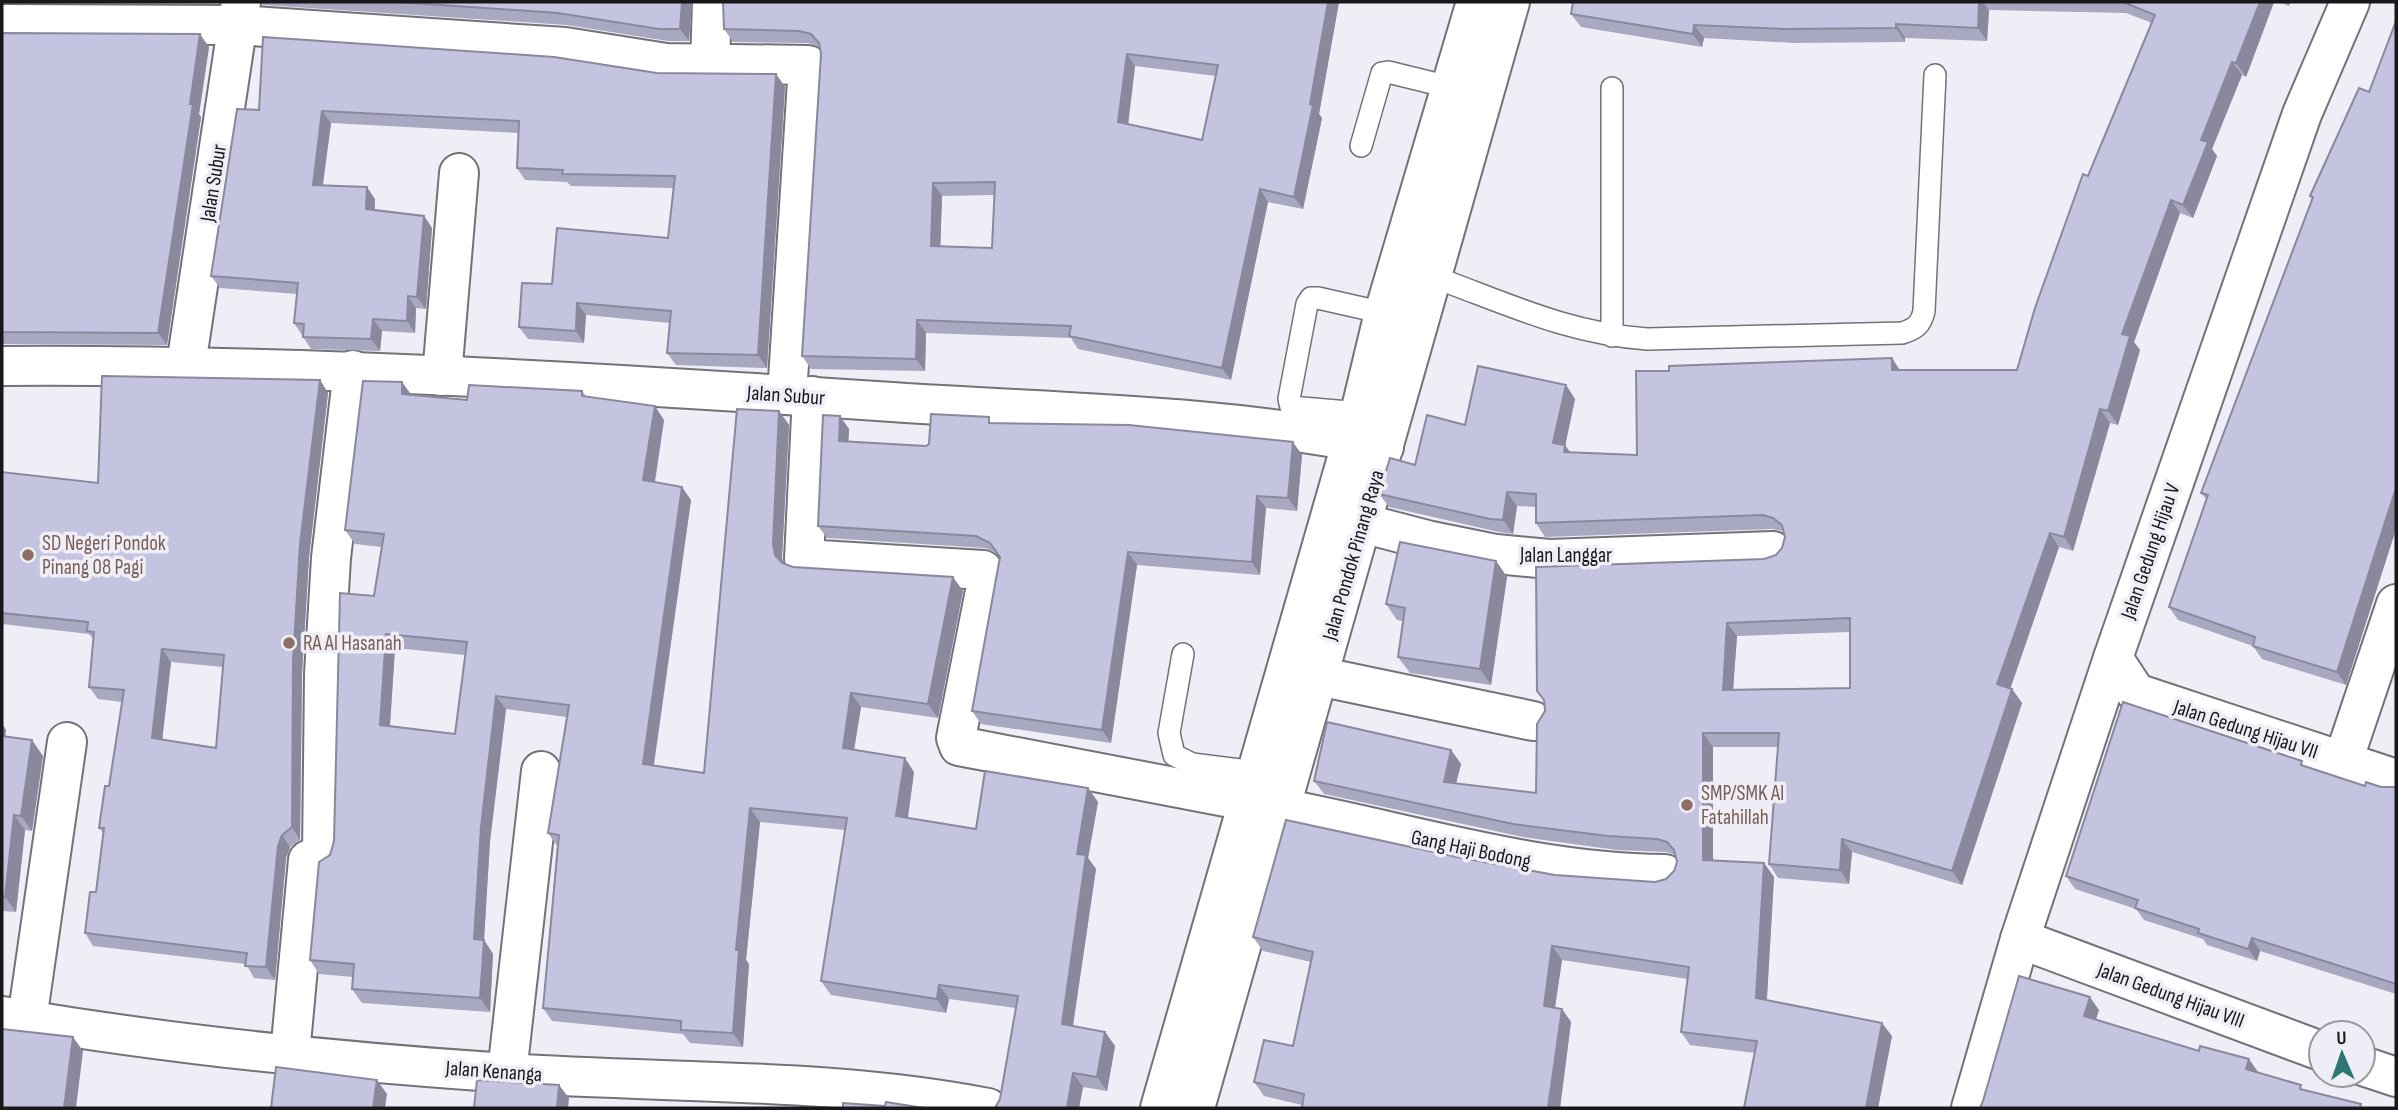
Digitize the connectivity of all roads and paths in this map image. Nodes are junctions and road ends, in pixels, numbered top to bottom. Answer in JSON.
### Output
{"nodes":[{"id":1,"x":712,"y":2,"type":"edge"},
{"id":2,"x":1476,"y":2,"type":"edge"},
{"id":3,"x":1510,"y":2,"type":"edge"},
{"id":4,"x":2350,"y":2,"type":"edge"},
{"id":5,"x":239,"y":13,"type":"edge"},
{"id":6,"x":2,"y":24,"type":"edge"},
{"id":7,"x":710,"y":65,"type":"junction"},
{"id":8,"x":1935,"y":75,"type":"dead end"},
{"id":9,"x":1449,"y":87,"type":"junction"},
{"id":10,"x":1612,"y":88,"type":"dead end"},
{"id":11,"x":1361,"y":146,"type":"dead end"},
{"id":12,"x":459,"y":173,"type":"dead end"},
{"id":13,"x":1430,"y":276,"type":"junction"},
{"id":14,"x":1384,"y":313,"type":"junction"},
{"id":15,"x":1612,"y":336,"type":"junction"},
{"id":16,"x":186,"y":365,"type":"junction"},
{"id":17,"x":2,"y":366,"type":"edge"},
{"id":18,"x":353,"y":370,"type":"junction"},
{"id":19,"x":442,"y":376,"type":"junction"},
{"id":20,"x":799,"y":396,"type":"junction"},
{"id":21,"x":1365,"y":433,"type":"junction"},
{"id":22,"x":1362,"y":523,"type":"junction"},
{"id":23,"x":1773,"y":551,"type":"dead end"},
{"id":24,"x":2396,"y":604,"type":"edge"},
{"id":25,"x":1182,"y":654,"type":"dead end"},
{"id":26,"x":2113,"y":658,"type":"junction"},
{"id":27,"x":1318,"y":676,"type":"junction"},
{"id":28,"x":1533,"y":721,"type":"dead end"},
{"id":29,"x":67,"y":743,"type":"dead end"},
{"id":30,"x":2343,"y":761,"type":"junction"},
{"id":31,"x":541,"y":771,"type":"dead end"},
{"id":32,"x":2396,"y":779,"type":"edge"},
{"id":33,"x":1261,"y":794,"type":"junction"},
{"id":34,"x":1665,"y":874,"type":"dead end"},
{"id":35,"x":2020,"y":939,"type":"junction"},
{"id":36,"x":14,"y":1018,"type":"edge"},
{"id":37,"x":2307,"y":1046,"type":"edge"},
{"id":38,"x":290,"y":1054,"type":"junction"},
{"id":39,"x":2377,"y":1071,"type":"edge"},
{"id":40,"x":508,"y":1073,"type":"junction"},
{"id":41,"x":2396,"y":1077,"type":"edge"},
{"id":42,"x":988,"y":1108,"type":"edge"},
{"id":43,"x":1160,"y":1108,"type":"edge"},
{"id":44,"x":1195,"y":1108,"type":"edge"},
{"id":45,"x":1970,"y":1108,"type":"edge"}],
"edges":[{"from":1,"to":7,"type":"street"},
{"from":2,"to":9,"type":"street","name":"Jalan Pondok Pinang Raya"},
{"from":3,"to":13,"type":"street","name":"Jalan Pondok Pinang Raya"},
{"from":4,"to":26,"type":"street","name":"Jalan Gedung Hijau V"},
{"from":5,"to":6,"type":"street"},
{"from":5,"to":7,"type":"street"},
{"from":5,"to":16,"type":"street","name":"Jalan Subur"},
{"from":7,"to":20,"type":"street"},
{"from":8,"to":15,"type":"lane"},
{"from":9,"to":11,"type":"lane"},
{"from":9,"to":14,"type":"street","name":"Jalan Pondok Pinang Raya"},
{"from":10,"to":15,"type":"lane"},
{"from":12,"to":19,"type":"street"},
{"from":13,"to":15,"type":"lane"},
{"from":13,"to":21,"type":"street","name":"Jalan Pondok Pinang Raya"},
{"from":14,"to":21,"type":"street","name":"Jalan Pondok Pinang Raya"},
{"from":14,"to":21,"type":"lane"},
{"from":16,"to":17,"type":"street","name":"Jalan Subur"},
{"from":16,"to":18,"type":"street","name":"Jalan Subur"},
{"from":18,"to":19,"type":"street","name":"Jalan Subur"},
{"from":18,"to":38,"type":"street"},
{"from":19,"to":20,"type":"street","name":"Jalan Subur"},
{"from":20,"to":21,"type":"street","name":"Jalan Subur"},
{"from":20,"to":33,"type":"street","name":"Gang Haji Bodong"},
{"from":21,"to":22,"type":"street","name":"Jalan Pondok Pinang Raya"},
{"from":21,"to":33,"type":"street","name":"Jalan Pondok Pinang Raya"},
{"from":22,"to":23,"type":"street","name":"Jalan Langgar"},
{"from":22,"to":27,"type":"street","name":"Jalan Pondok Pinang Raya"},
{"from":24,"to":30,"type":"street"},
{"from":25,"to":33,"type":"lane"},
{"from":26,"to":30,"type":"street","name":"Jalan Gedung Hijau VII"},
{"from":26,"to":35,"type":"street","name":"Jalan Gedung Hijau V"},
{"from":27,"to":28,"type":"street"},
{"from":27,"to":33,"type":"street","name":"Jalan Pondok Pinang Raya"},
{"from":29,"to":36,"type":"street"},
{"from":30,"to":32,"type":"street","name":"Jalan Gedung Hijau VII"},
{"from":31,"to":40,"type":"street"},
{"from":33,"to":34,"type":"street","name":"Gang Haji Bodong"},
{"from":33,"to":43,"type":"street","name":"Jalan Pondok Pinang Raya"},
{"from":33,"to":44,"type":"street","name":"Jalan Pondok Pinang Raya"},
{"from":35,"to":37,"type":"street","name":"Jalan Gedung Hijau VIII"},
{"from":35,"to":45,"type":"street","name":"Jalan Gedung Hijau V"},
{"from":36,"to":38,"type":"street","name":"Jalan Kenanga"},
{"from":38,"to":40,"type":"street","name":"Jalan Kenanga"},
{"from":39,"to":41,"type":"street"},
{"from":40,"to":42,"type":"street","name":"Jalan Kenanga"}]}
